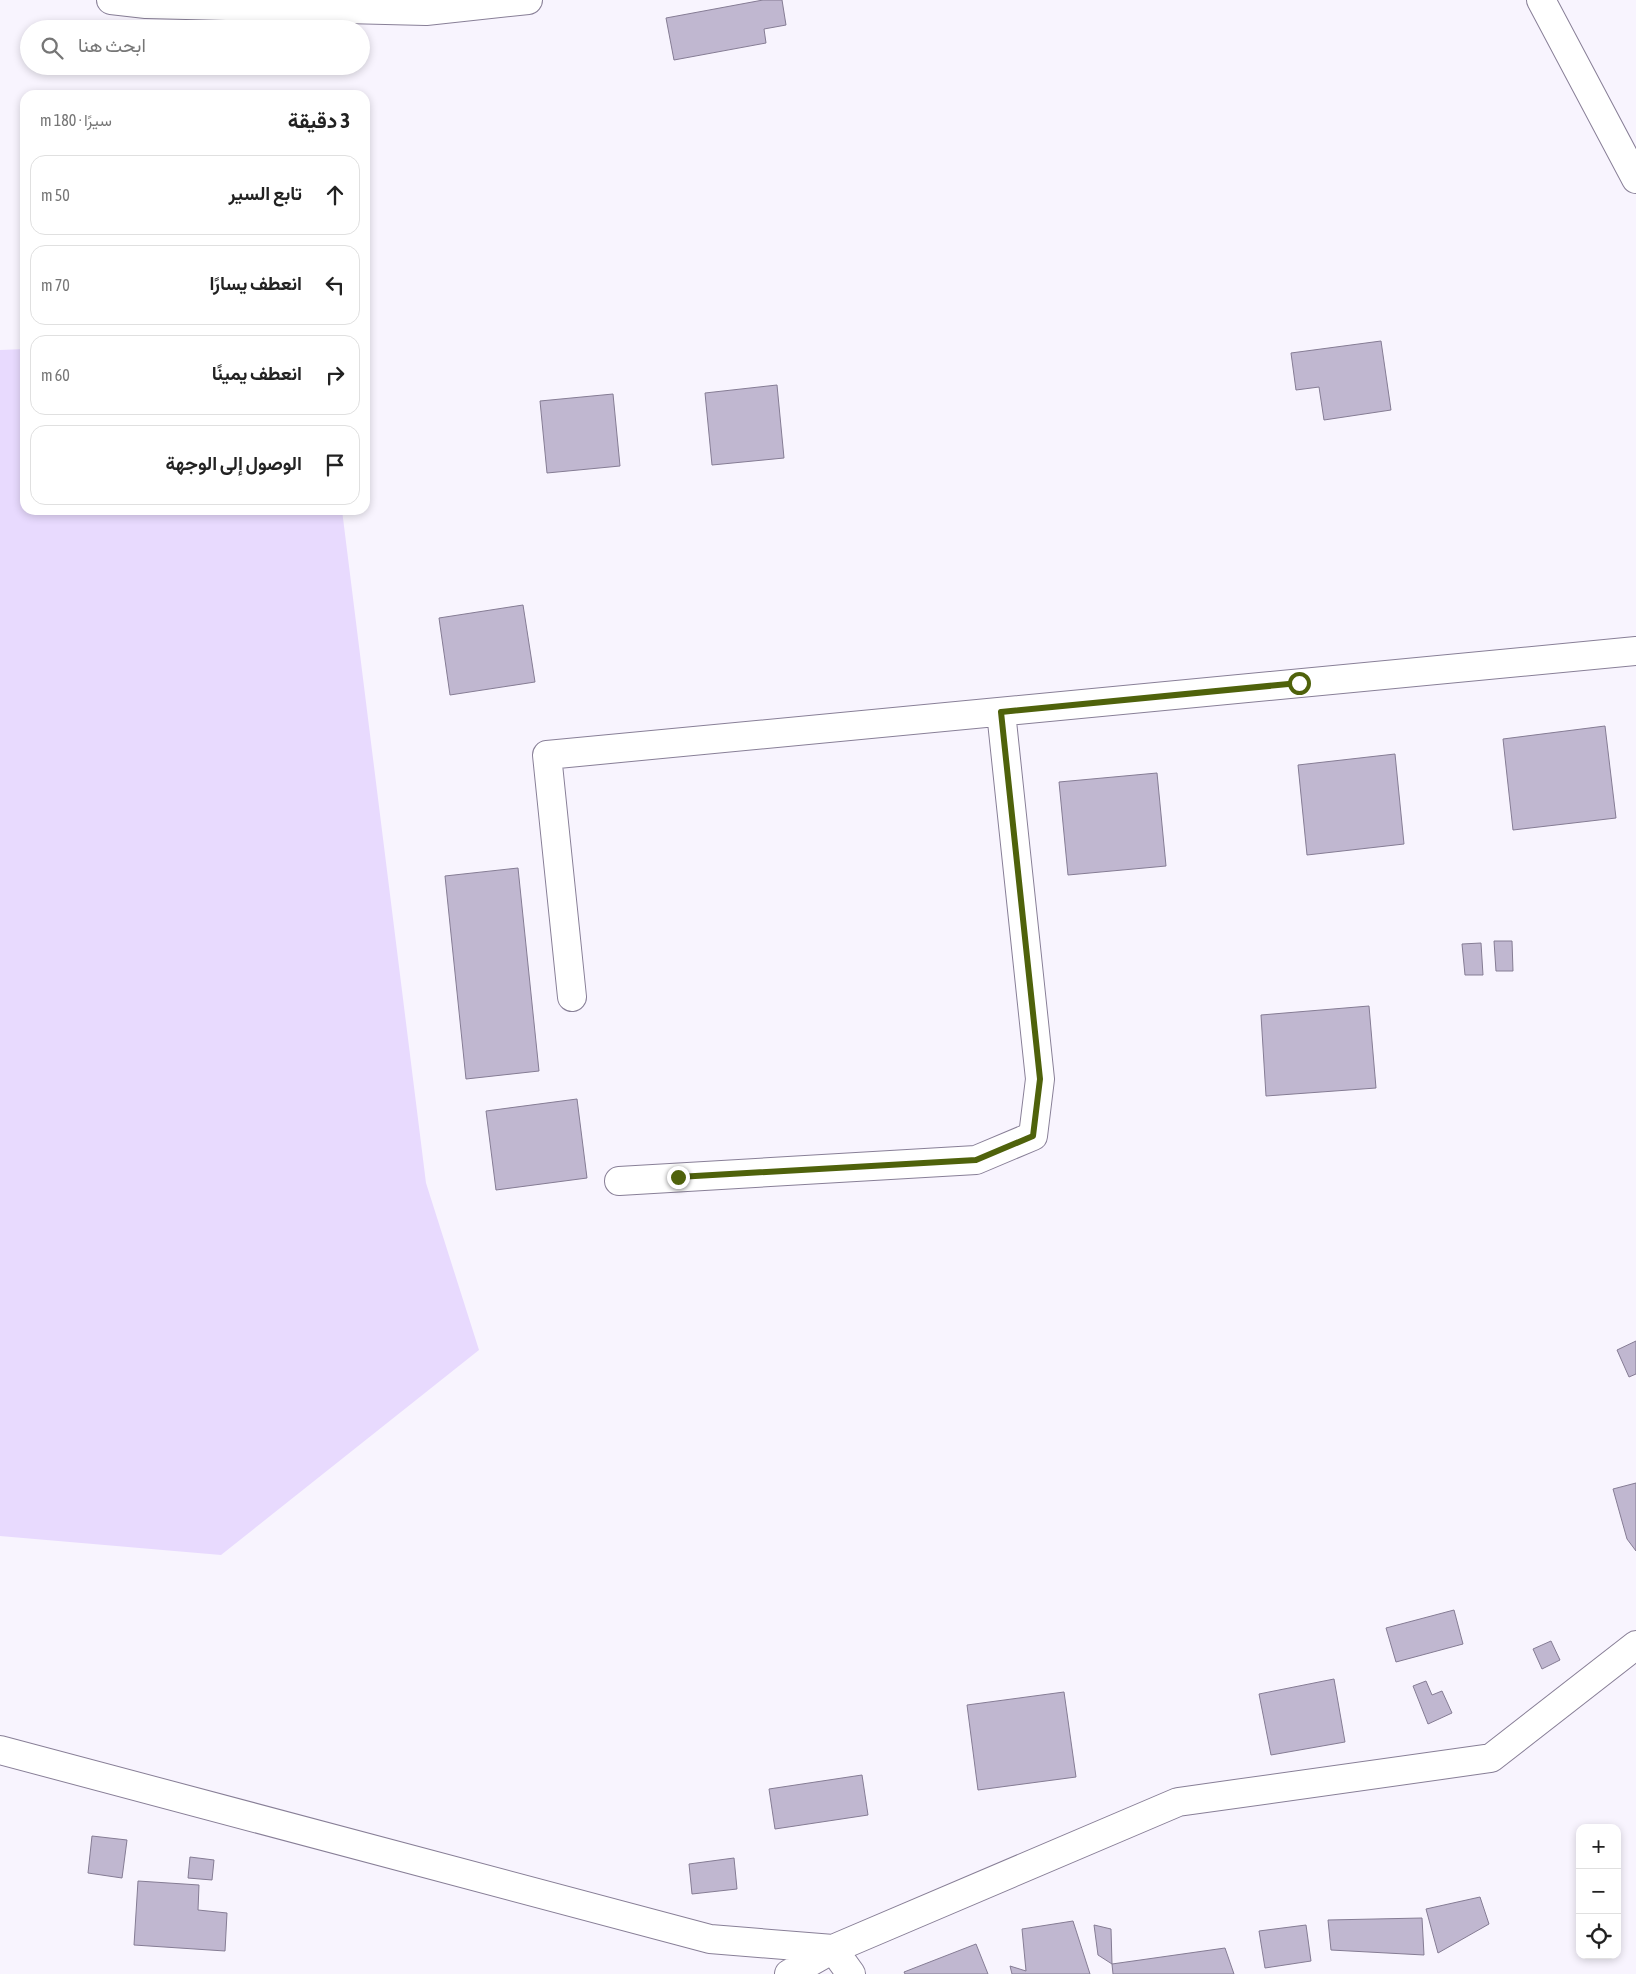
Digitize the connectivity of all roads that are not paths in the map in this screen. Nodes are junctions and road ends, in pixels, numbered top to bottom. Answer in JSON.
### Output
{"nodes":[{"id":1,"x":111,"y":0,"type":"edge"},
{"id":2,"x":528,"y":0,"type":"edge"},
{"id":3,"x":1541,"y":0,"type":"edge"},
{"id":4,"x":1636,"y":179,"type":"edge"},
{"id":5,"x":1636,"y":651,"type":"edge"},
{"id":6,"x":1001,"y":712,"type":"junction"},
{"id":7,"x":572,"y":997,"type":"dead end"},
{"id":8,"x":618,"y":1181,"type":"dead end"},
{"id":9,"x":1636,"y":1645,"type":"edge"},
{"id":10,"x":0,"y":1750,"type":"edge"},
{"id":11,"x":833,"y":1949,"type":"junction"},
{"id":12,"x":789,"y":1974,"type":"edge"},
{"id":13,"x":851,"y":1974,"type":"edge"}],
"edges":[{"from":1,"to":2,"type":"street"},
{"from":3,"to":4,"type":"street"},
{"from":5,"to":6,"type":"street"},
{"from":6,"to":7,"type":"street"},
{"from":6,"to":8,"type":"street"},
{"from":9,"to":11,"type":"street"},
{"from":10,"to":11,"type":"street"},
{"from":11,"to":12,"type":"street"},
{"from":11,"to":13,"type":"street"}]}
